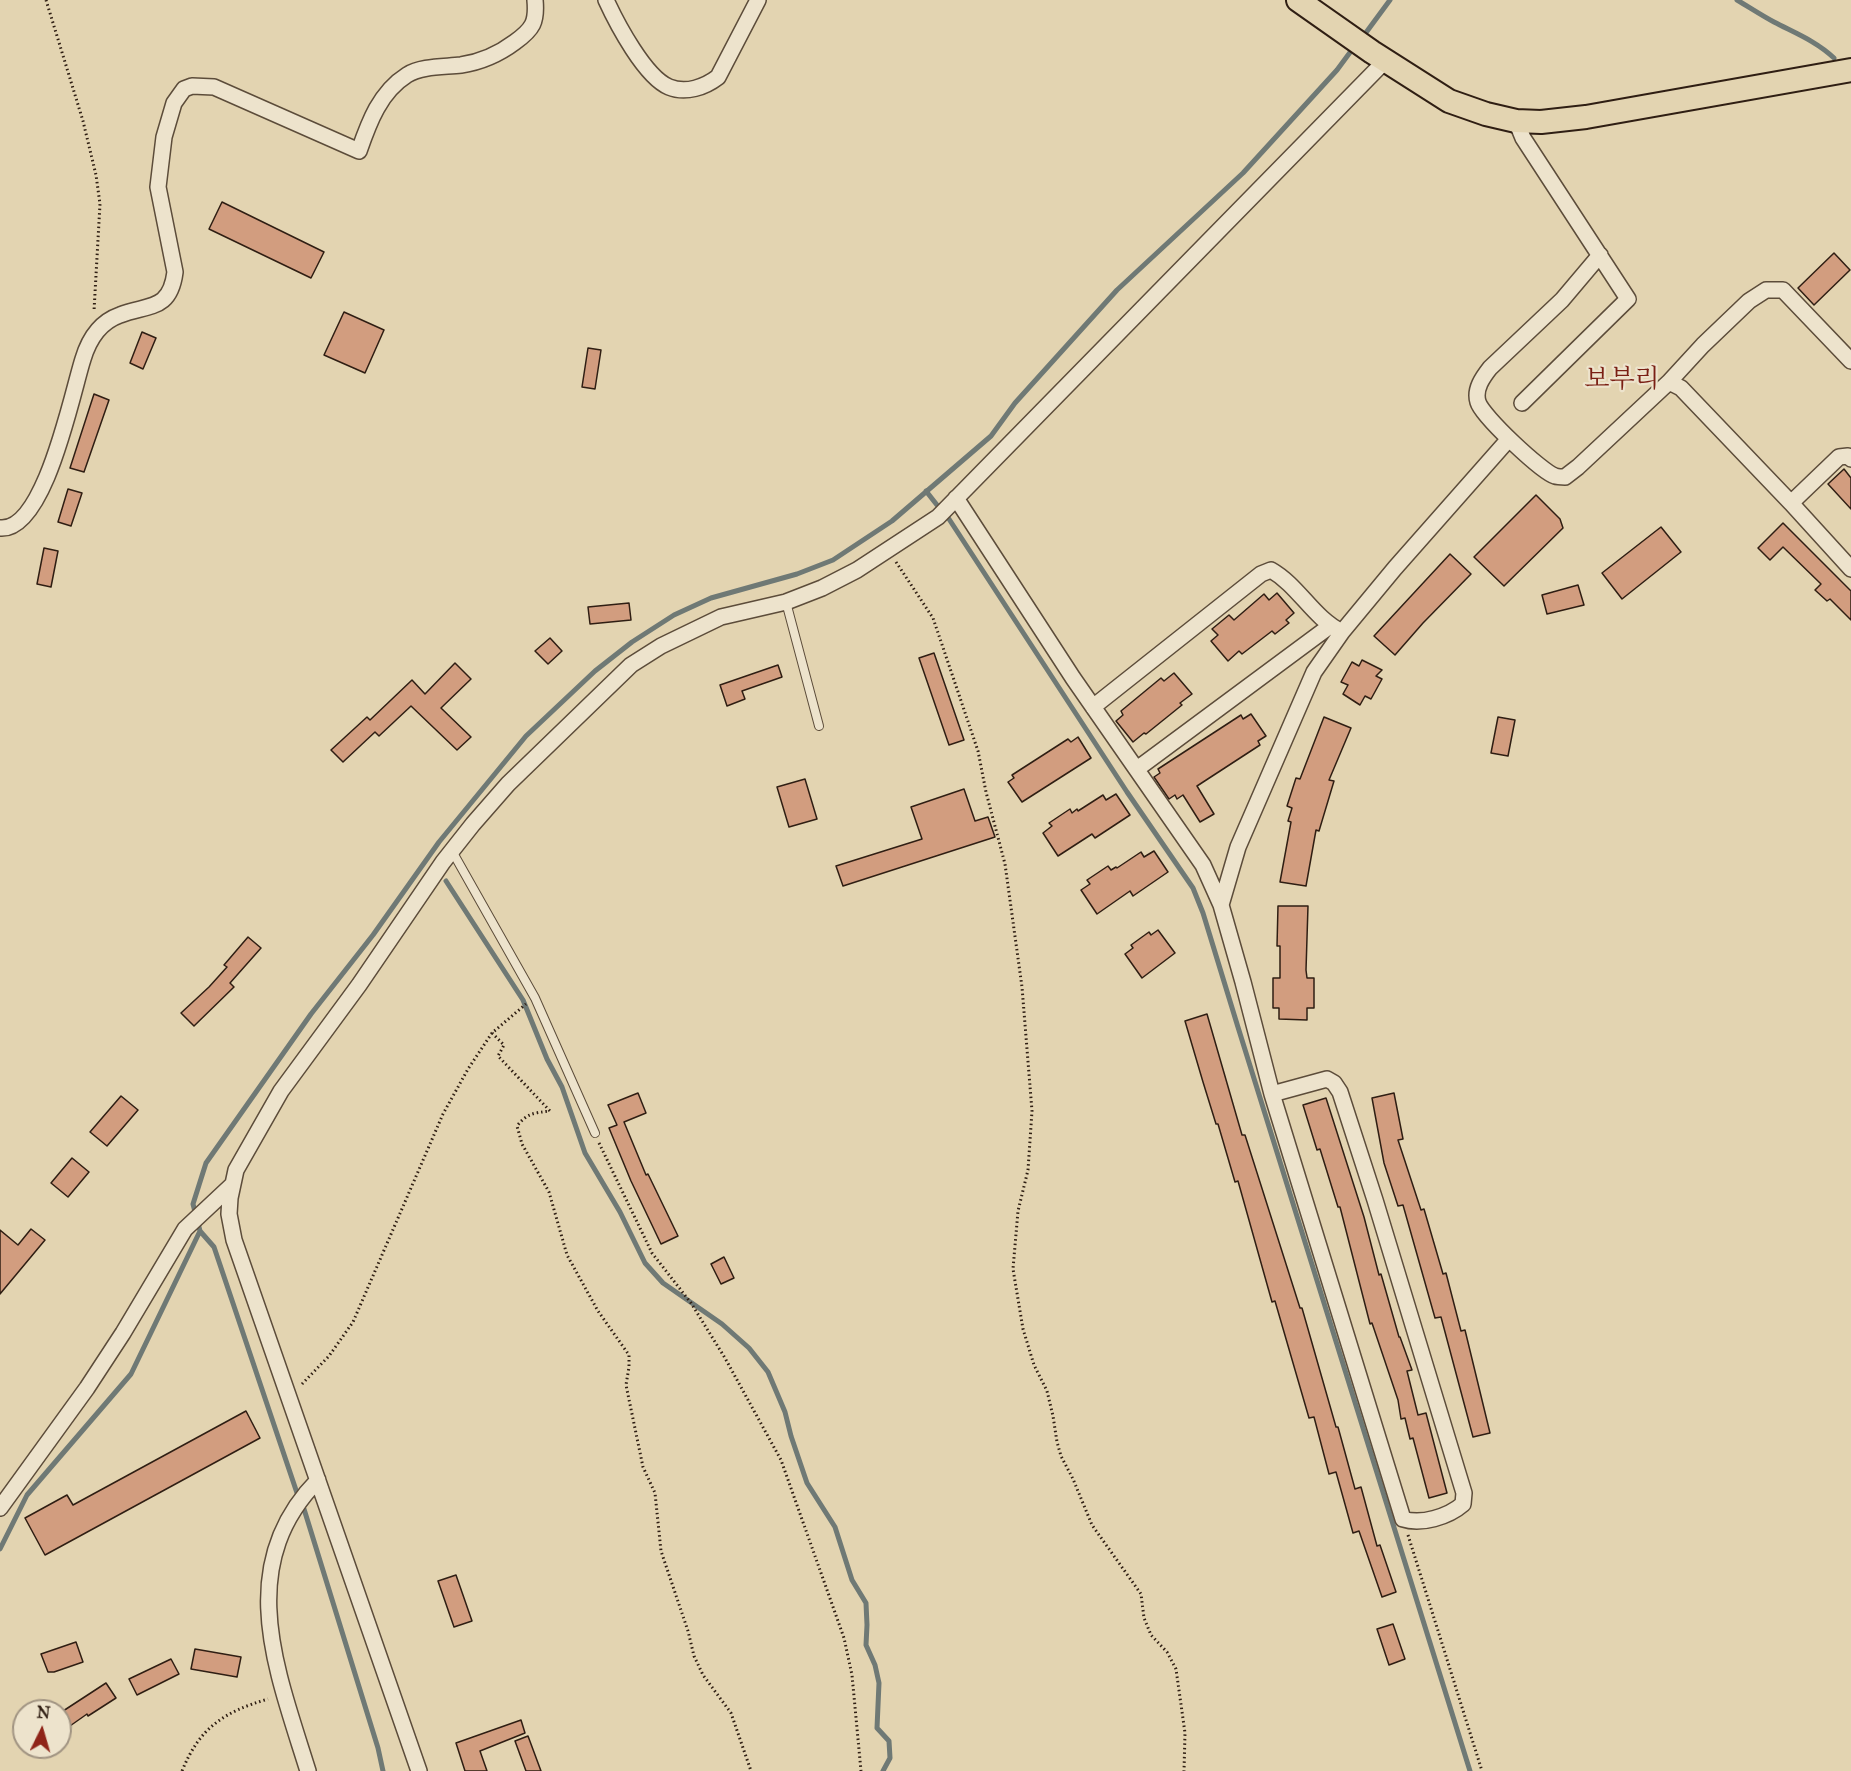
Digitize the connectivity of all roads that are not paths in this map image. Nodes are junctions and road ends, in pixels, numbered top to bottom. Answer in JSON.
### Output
{"nodes":[{"id":1,"x":535,"y":0,"type":"edge"},
{"id":2,"x":606,"y":0,"type":"edge"},
{"id":3,"x":758,"y":0,"type":"edge"},
{"id":4,"x":1298,"y":0,"type":"edge"},
{"id":5,"x":1379,"y":56,"type":"junction"},
{"id":6,"x":1851,"y":70,"type":"edge"},
{"id":7,"x":1516,"y":121,"type":"junction"},
{"id":8,"x":1600,"y":255,"type":"junction"},
{"id":9,"x":1851,"y":361,"type":"edge"},
{"id":10,"x":1669,"y":382,"type":"junction"},
{"id":11,"x":1522,"y":404,"type":"dead end"},
{"id":12,"x":1509,"y":440,"type":"junction"},
{"id":13,"x":1851,"y":459,"type":"edge"},
{"id":14,"x":956,"y":498,"type":"junction"},
{"id":15,"x":1791,"y":503,"type":"junction"},
{"id":16,"x":0,"y":528,"type":"edge"},
{"id":17,"x":1851,"y":569,"type":"edge"},
{"id":18,"x":786,"y":602,"type":"junction"},
{"id":19,"x":1336,"y":629,"type":"junction"},
{"id":20,"x":1093,"y":707,"type":"junction"},
{"id":21,"x":819,"y":726,"type":"dead end"},
{"id":22,"x":1137,"y":770,"type":"junction"},
{"id":23,"x":452,"y":851,"type":"junction"},
{"id":24,"x":1221,"y":905,"type":"junction"},
{"id":25,"x":1272,"y":1094,"type":"junction"},
{"id":26,"x":595,"y":1133,"type":"road end"},
{"id":27,"x":232,"y":1185,"type":"junction"},
{"id":28,"x":318,"y":1480,"type":"junction"},
{"id":29,"x":0,"y":1509,"type":"edge"},
{"id":30,"x":308,"y":1771,"type":"edge"},
{"id":31,"x":418,"y":1771,"type":"edge"}],
"edges":[{"from":1,"to":16,"type":"street"},
{"from":2,"to":3,"type":"street"},
{"from":4,"to":5,"type":"main road"},
{"from":5,"to":7,"type":"main road"},
{"from":5,"to":14,"type":"street"},
{"from":6,"to":7,"type":"main road"},
{"from":7,"to":8,"type":"street"},
{"from":8,"to":11,"type":"street"},
{"from":8,"to":12,"type":"street"},
{"from":9,"to":10,"type":"street"},
{"from":10,"to":12,"type":"street"},
{"from":10,"to":15,"type":"street"},
{"from":12,"to":19,"type":"street"},
{"from":13,"to":15,"type":"street"},
{"from":14,"to":18,"type":"street"},
{"from":14,"to":20,"type":"street"},
{"from":15,"to":17,"type":"street"},
{"from":18,"to":21,"type":"lane"},
{"from":18,"to":23,"type":"street"},
{"from":19,"to":20,"type":"street"},
{"from":19,"to":22,"type":"street"},
{"from":19,"to":24,"type":"street"},
{"from":20,"to":22,"type":"street"},
{"from":22,"to":24,"type":"street"},
{"from":23,"to":26,"type":"lane"},
{"from":23,"to":27,"type":"street"},
{"from":24,"to":25,"type":"street"},
{"from":25,"to":25,"type":"street"},
{"from":27,"to":28,"type":"street"},
{"from":27,"to":29,"type":"street"},
{"from":28,"to":30,"type":"street"},
{"from":28,"to":31,"type":"street"}]}
